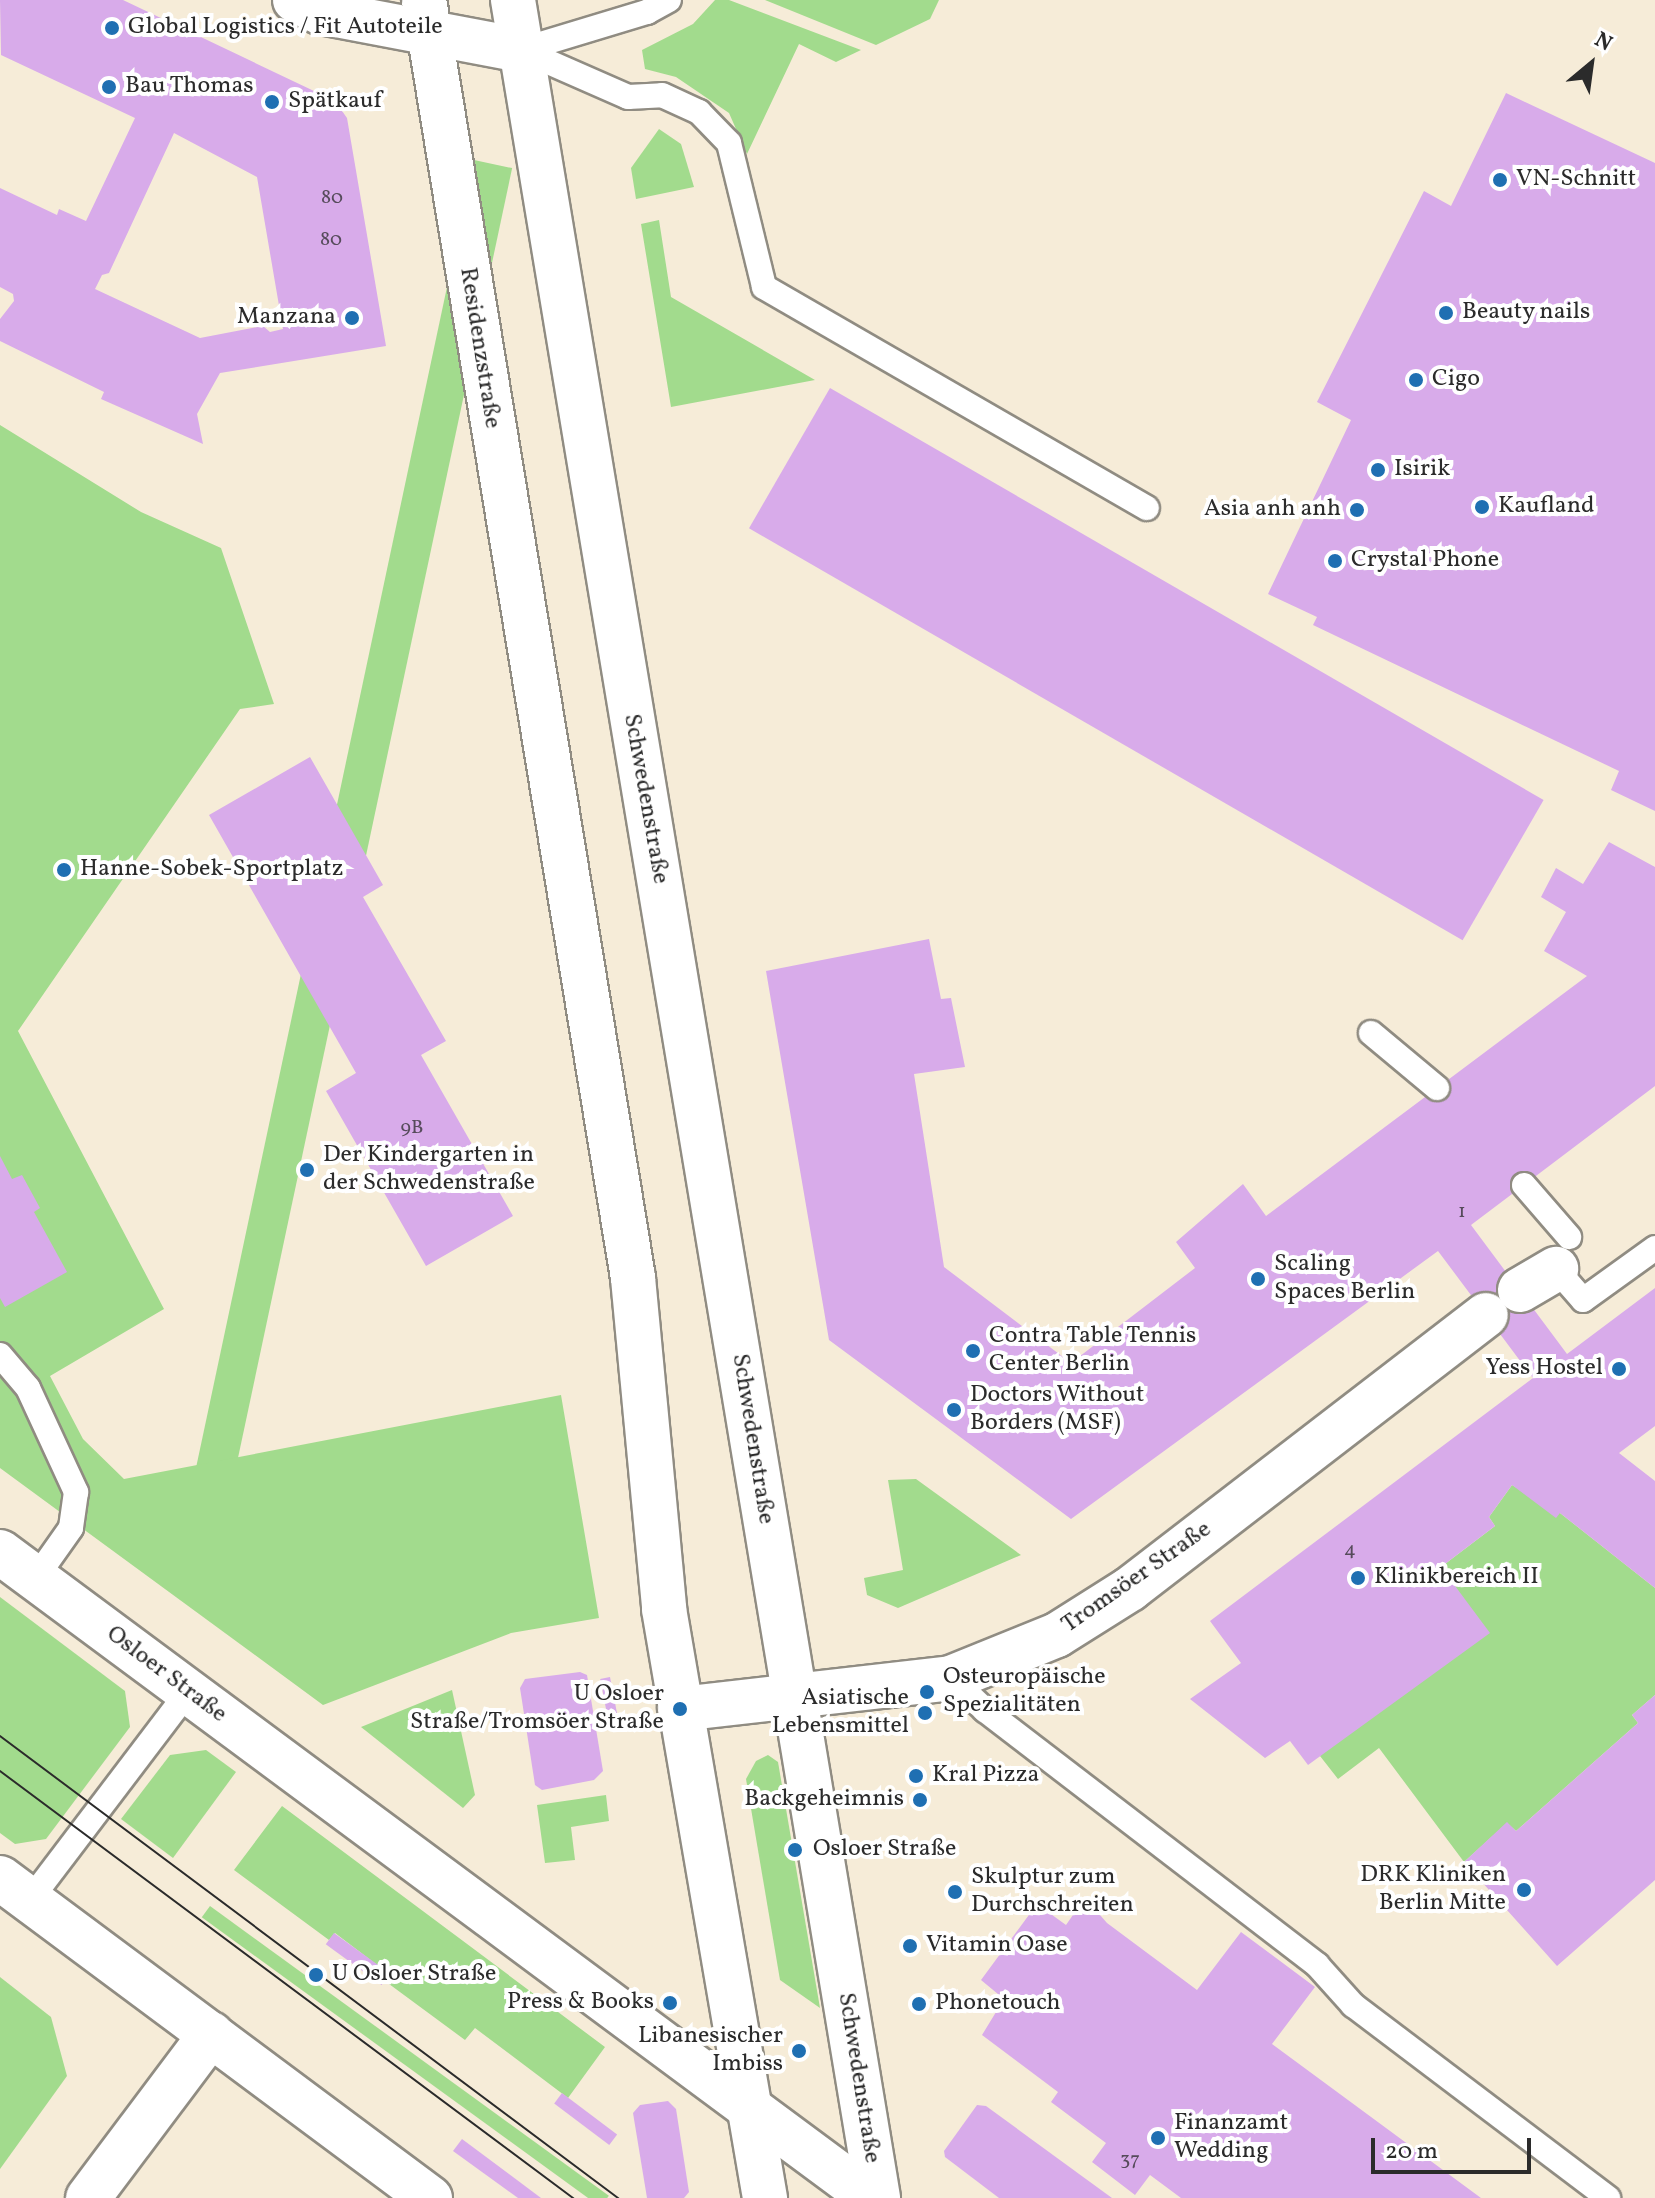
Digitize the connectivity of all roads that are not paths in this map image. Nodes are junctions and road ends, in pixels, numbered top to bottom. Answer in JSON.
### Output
{"nodes":[{"id":1,"x":295,"y":0,"type":"edge"},
{"id":2,"x":513,"y":0,"type":"edge"},
{"id":3,"x":669,"y":0,"type":"edge"},
{"id":4,"x":426,"y":17,"type":"edge"},
{"id":5,"x":521,"y":50,"type":"junction"},
{"id":6,"x":1147,"y":508,"type":"dead end"},
{"id":7,"x":1371,"y":1033,"type":"dead end"},
{"id":8,"x":1437,"y":1088,"type":"dead end"},
{"id":9,"x":1524,"y":1185,"type":"dead end"},
{"id":10,"x":1655,"y":1248,"type":"edge"},
{"id":11,"x":1533,"y":1278,"type":"junction"},
{"id":12,"x":0,"y":1355,"type":"edge"},
{"id":13,"x":0,"y":1552,"type":"edge"},
{"id":14,"x":35,"y":1579,"type":"junction"},
{"id":15,"x":951,"y":1678,"type":"junction"},
{"id":16,"x":188,"y":1692,"type":"junction"},
{"id":17,"x":794,"y":1693,"type":"junction"},
{"id":18,"x":680,"y":1709,"type":"junction"},
{"id":19,"x":15,"y":1889,"type":"edge"},
{"id":20,"x":211,"y":2034,"type":"junction"},
{"id":21,"x":751,"y":2110,"type":"junction"},
{"id":22,"x":88,"y":2198,"type":"edge"},
{"id":23,"x":430,"y":2198,"type":"edge"},
{"id":24,"x":765,"y":2198,"type":"edge"},
{"id":25,"x":871,"y":2198,"type":"edge"},
{"id":26,"x":878,"y":2198,"type":"edge"},
{"id":27,"x":1608,"y":2198,"type":"edge"}],
"edges":[{"from":1,"to":4,"type":"main road"},
{"from":2,"to":5,"type":"main road"},
{"from":3,"to":5,"type":"lane"},
{"from":4,"to":5,"type":"main road"},
{"from":4,"to":18,"type":"main road","name":"Residenzstraße"},
{"from":5,"to":6,"type":"lane"},
{"from":5,"to":17,"type":"main road","name":"Schwedenstraße"},
{"from":7,"to":8,"type":"lane"},
{"from":9,"to":11,"type":"lane"},
{"from":10,"to":11,"type":"lane"},
{"from":11,"to":15,"type":"main road","name":"Tromsöer Straße"},
{"from":12,"to":14,"type":"lane"},
{"from":13,"to":14,"type":"main road","name":"Osloer Straße"},
{"from":14,"to":16,"type":"main road","name":"Osloer Straße"},
{"from":15,"to":17,"type":"main road","name":"Tromsöer Straße"},
{"from":15,"to":27,"type":"lane"},
{"from":16,"to":19,"type":"lane"},
{"from":16,"to":21,"type":"main road","name":"Osloer Straße"},
{"from":17,"to":18,"type":"main road","name":"Tromsöer Straße"},
{"from":17,"to":26,"type":"main road","name":"Schwedenstraße"},
{"from":18,"to":21,"type":"main road"},
{"from":19,"to":20,"type":"main road"},
{"from":20,"to":22,"type":"main road"},
{"from":20,"to":23,"type":"main road"},
{"from":21,"to":24,"type":"main road"},
{"from":21,"to":25,"type":"main road","name":"Osloer Straße"}]}
